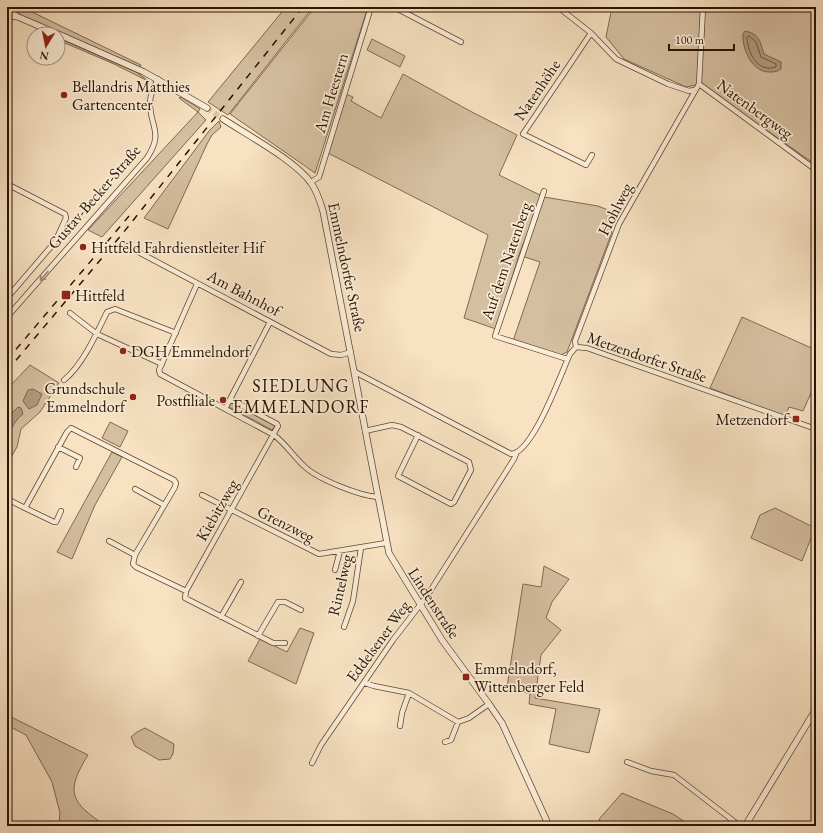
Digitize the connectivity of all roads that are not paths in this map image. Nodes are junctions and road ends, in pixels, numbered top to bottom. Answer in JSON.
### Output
{"nodes":[{"id":1,"x":372,"y":7,"type":"edge"},
{"id":2,"x":394,"y":7,"type":"edge"},
{"id":3,"x":558,"y":7,"type":"edge"},
{"id":4,"x":703,"y":7,"type":"edge"},
{"id":5,"x":7,"y":9,"type":"edge"},
{"id":6,"x":7,"y":15,"type":"edge"},
{"id":7,"x":18,"y":17,"type":"junction"},
{"id":8,"x":39,"y":26,"type":"edge"},
{"id":9,"x":591,"y":33,"type":"junction"},
{"id":10,"x":66,"y":38,"type":"edge"},
{"id":11,"x":461,"y":42,"type":"dead end"},
{"id":12,"x":158,"y":79,"type":"junction"},
{"id":13,"x":699,"y":84,"type":"junction"},
{"id":14,"x":694,"y":90,"type":"junction"},
{"id":15,"x":206,"y":108,"type":"tunnel mouth"},
{"id":16,"x":223,"y":119,"type":"tunnel mouth"},
{"id":17,"x":592,"y":155,"type":"dead end"},
{"id":18,"x":816,"y":170,"type":"edge"},
{"id":19,"x":311,"y":182,"type":"junction"},
{"id":20,"x":7,"y":184,"type":"edge"},
{"id":21,"x":544,"y":191,"type":"dead end"},
{"id":22,"x":127,"y":246,"type":"dead end"},
{"id":23,"x":197,"y":284,"type":"junction"},
{"id":24,"x":7,"y":298,"type":"edge"},
{"id":25,"x":70,"y":313,"type":"dead end"},
{"id":26,"x":7,"y":317,"type":"edge"},
{"id":27,"x":270,"y":322,"type":"junction"},
{"id":28,"x":176,"y":333,"type":"junction"},
{"id":29,"x":97,"y":334,"type":"junction"},
{"id":30,"x":576,"y":347,"type":"junction"},
{"id":31,"x":351,"y":352,"type":"junction"},
{"id":32,"x":567,"y":359,"type":"junction"},
{"id":33,"x":162,"y":364,"type":"junction"},
{"id":34,"x":355,"y":372,"type":"junction"},
{"id":35,"x":64,"y":380,"type":"dead end"},
{"id":36,"x":230,"y":399,"type":"junction"},
{"id":37,"x":225,"y":409,"type":"junction"},
{"id":38,"x":816,"y":429,"type":"edge"},
{"id":39,"x":365,"y":431,"type":"junction"},
{"id":40,"x":274,"y":435,"type":"junction"},
{"id":41,"x":418,"y":435,"type":"junction"},
{"id":42,"x":58,"y":447,"type":"junction"},
{"id":43,"x":516,"y":454,"type":"junction"},
{"id":44,"x":76,"y":467,"type":"dead end"},
{"id":45,"x":135,"y":490,"type":"dead end"},
{"id":46,"x":202,"y":495,"type":"dead end"},
{"id":47,"x":378,"y":497,"type":"junction"},
{"id":48,"x":7,"y":499,"type":"edge"},
{"id":49,"x":164,"y":505,"type":"junction"},
{"id":50,"x":25,"y":508,"type":"junction"},
{"id":51,"x":61,"y":511,"type":"dead end"},
{"id":52,"x":232,"y":511,"type":"junction"},
{"id":53,"x":109,"y":541,"type":"dead end"},
{"id":54,"x":386,"y":543,"type":"junction"},
{"id":55,"x":361,"y":548,"type":"junction"},
{"id":56,"x":340,"y":551,"type":"junction"},
{"id":57,"x":135,"y":555,"type":"junction"},
{"id":58,"x":335,"y":570,"type":"dead end"},
{"id":59,"x":241,"y":582,"type":"dead end"},
{"id":60,"x":186,"y":591,"type":"junction"},
{"id":61,"x":420,"y":606,"type":"junction"},
{"id":62,"x":301,"y":610,"type":"dead end"},
{"id":63,"x":221,"y":617,"type":"junction"},
{"id":64,"x":344,"y":627,"type":"dead end"},
{"id":65,"x":258,"y":636,"type":"junction"},
{"id":66,"x":285,"y":643,"type":"dead end"},
{"id":67,"x":365,"y":682,"type":"junction"},
{"id":68,"x":409,"y":693,"type":"junction"},
{"id":69,"x":489,"y":704,"type":"junction"},
{"id":70,"x":816,"y":709,"type":"edge"},
{"id":71,"x":458,"y":722,"type":"junction"},
{"id":72,"x":400,"y":726,"type":"dead end"},
{"id":73,"x":445,"y":742,"type":"dead end"},
{"id":74,"x":627,"y":762,"type":"dead end"},
{"id":75,"x":312,"y":763,"type":"dead end"},
{"id":76,"x":548,"y":826,"type":"edge"},
{"id":77,"x":740,"y":826,"type":"edge"},
{"id":78,"x":744,"y":826,"type":"edge"}],
"edges":[{"from":1,"to":19,"type":"street","name":"Am Heestern"},
{"from":2,"to":11,"type":"street"},
{"from":3,"to":9,"type":"street","name":"Natenbergweg"},
{"from":4,"to":13,"type":"street"},
{"from":5,"to":7,"type":"street"},
{"from":6,"to":7,"type":"street"},
{"from":7,"to":8,"type":"street"},
{"from":9,"to":14,"type":"street","name":"Natenbergweg"},
{"from":9,"to":17,"type":"street","name":"Natenhöhe"},
{"from":10,"to":12,"type":"street"},
{"from":12,"to":15,"type":"street"},
{"from":12,"to":26,"type":"street","name":"Gustav-Becker-Straße","one_way":true},
{"from":13,"to":14,"type":"street","name":"Hohlweg"},
{"from":13,"to":18,"type":"street","name":"Natenbergweg"},
{"from":14,"to":30,"type":"street","name":"Hohlweg"},
{"from":16,"to":19,"type":"street","name":"Emmelndorfer Straße"},
{"from":19,"to":31,"type":"street","name":"Emmelndorfer Straße"},
{"from":20,"to":24,"type":"street"},
{"from":21,"to":32,"type":"street","name":"Auf dem Natenberg"},
{"from":22,"to":23,"type":"street","name":"Am Bahnhof"},
{"from":23,"to":27,"type":"street","name":"Am Bahnhof"},
{"from":23,"to":28,"type":"street"},
{"from":25,"to":29,"type":"street"},
{"from":27,"to":31,"type":"street","name":"Am Bahnhof"},
{"from":27,"to":36,"type":"street"},
{"from":28,"to":29,"type":"street"},
{"from":28,"to":33,"type":"street"},
{"from":29,"to":33,"type":"street"},
{"from":29,"to":35,"type":"street"},
{"from":30,"to":32,"type":"street","name":"Metzendorfer Straße"},
{"from":30,"to":38,"type":"street","name":"Metzendorfer Straße"},
{"from":31,"to":34,"type":"street","name":"Emmelndorfer Straße"},
{"from":32,"to":43,"type":"street","name":"Metzendorfer Straße"},
{"from":33,"to":37,"type":"street"},
{"from":34,"to":39,"type":"street","name":"Lindenstraße"},
{"from":34,"to":43,"type":"street"},
{"from":36,"to":37,"type":"street"},
{"from":36,"to":40,"type":"street"},
{"from":37,"to":40,"type":"street"},
{"from":39,"to":41,"type":"street"},
{"from":39,"to":47,"type":"street","name":"Lindenstraße"},
{"from":40,"to":47,"type":"street"},
{"from":40,"to":52,"type":"street","name":"Kiebitzweg"},
{"from":41,"to":41,"type":"street"},
{"from":42,"to":44,"type":"street"},
{"from":42,"to":49,"type":"street"},
{"from":42,"to":50,"type":"street"},
{"from":43,"to":61,"type":"street","name":"Eddelsener Weg"},
{"from":45,"to":49,"type":"street"},
{"from":46,"to":52,"type":"street","name":"Grenzweg"},
{"from":47,"to":54,"type":"street","name":"Lindenstraße"},
{"from":48,"to":50,"type":"street"},
{"from":49,"to":57,"type":"street"},
{"from":50,"to":51,"type":"street"},
{"from":52,"to":56,"type":"street","name":"Grenzweg"},
{"from":52,"to":60,"type":"street","name":"Kiebitzweg"},
{"from":53,"to":57,"type":"street"},
{"from":54,"to":55,"type":"street","name":"Grenzweg"},
{"from":54,"to":61,"type":"street","name":"Lindenstraße"},
{"from":55,"to":56,"type":"street","name":"Grenzweg"},
{"from":55,"to":64,"type":"street","name":"Rintelweg"},
{"from":56,"to":58,"type":"street"},
{"from":57,"to":60,"type":"street"},
{"from":59,"to":63,"type":"street"},
{"from":60,"to":63,"type":"street","name":"Kiebitzweg"},
{"from":61,"to":67,"type":"street","name":"Eddelsener Weg"},
{"from":61,"to":69,"type":"street","name":"Lindenstraße"},
{"from":62,"to":65,"type":"street"},
{"from":63,"to":65,"type":"street"},
{"from":65,"to":66,"type":"street"},
{"from":67,"to":68,"type":"street"},
{"from":67,"to":75,"type":"street","name":"Eddelsener Weg"},
{"from":68,"to":71,"type":"street"},
{"from":68,"to":72,"type":"street"},
{"from":69,"to":71,"type":"street"},
{"from":69,"to":76,"type":"street","name":"Lindenstraße"},
{"from":70,"to":78,"type":"street"},
{"from":71,"to":73,"type":"street"},
{"from":74,"to":77,"type":"street"}]}
